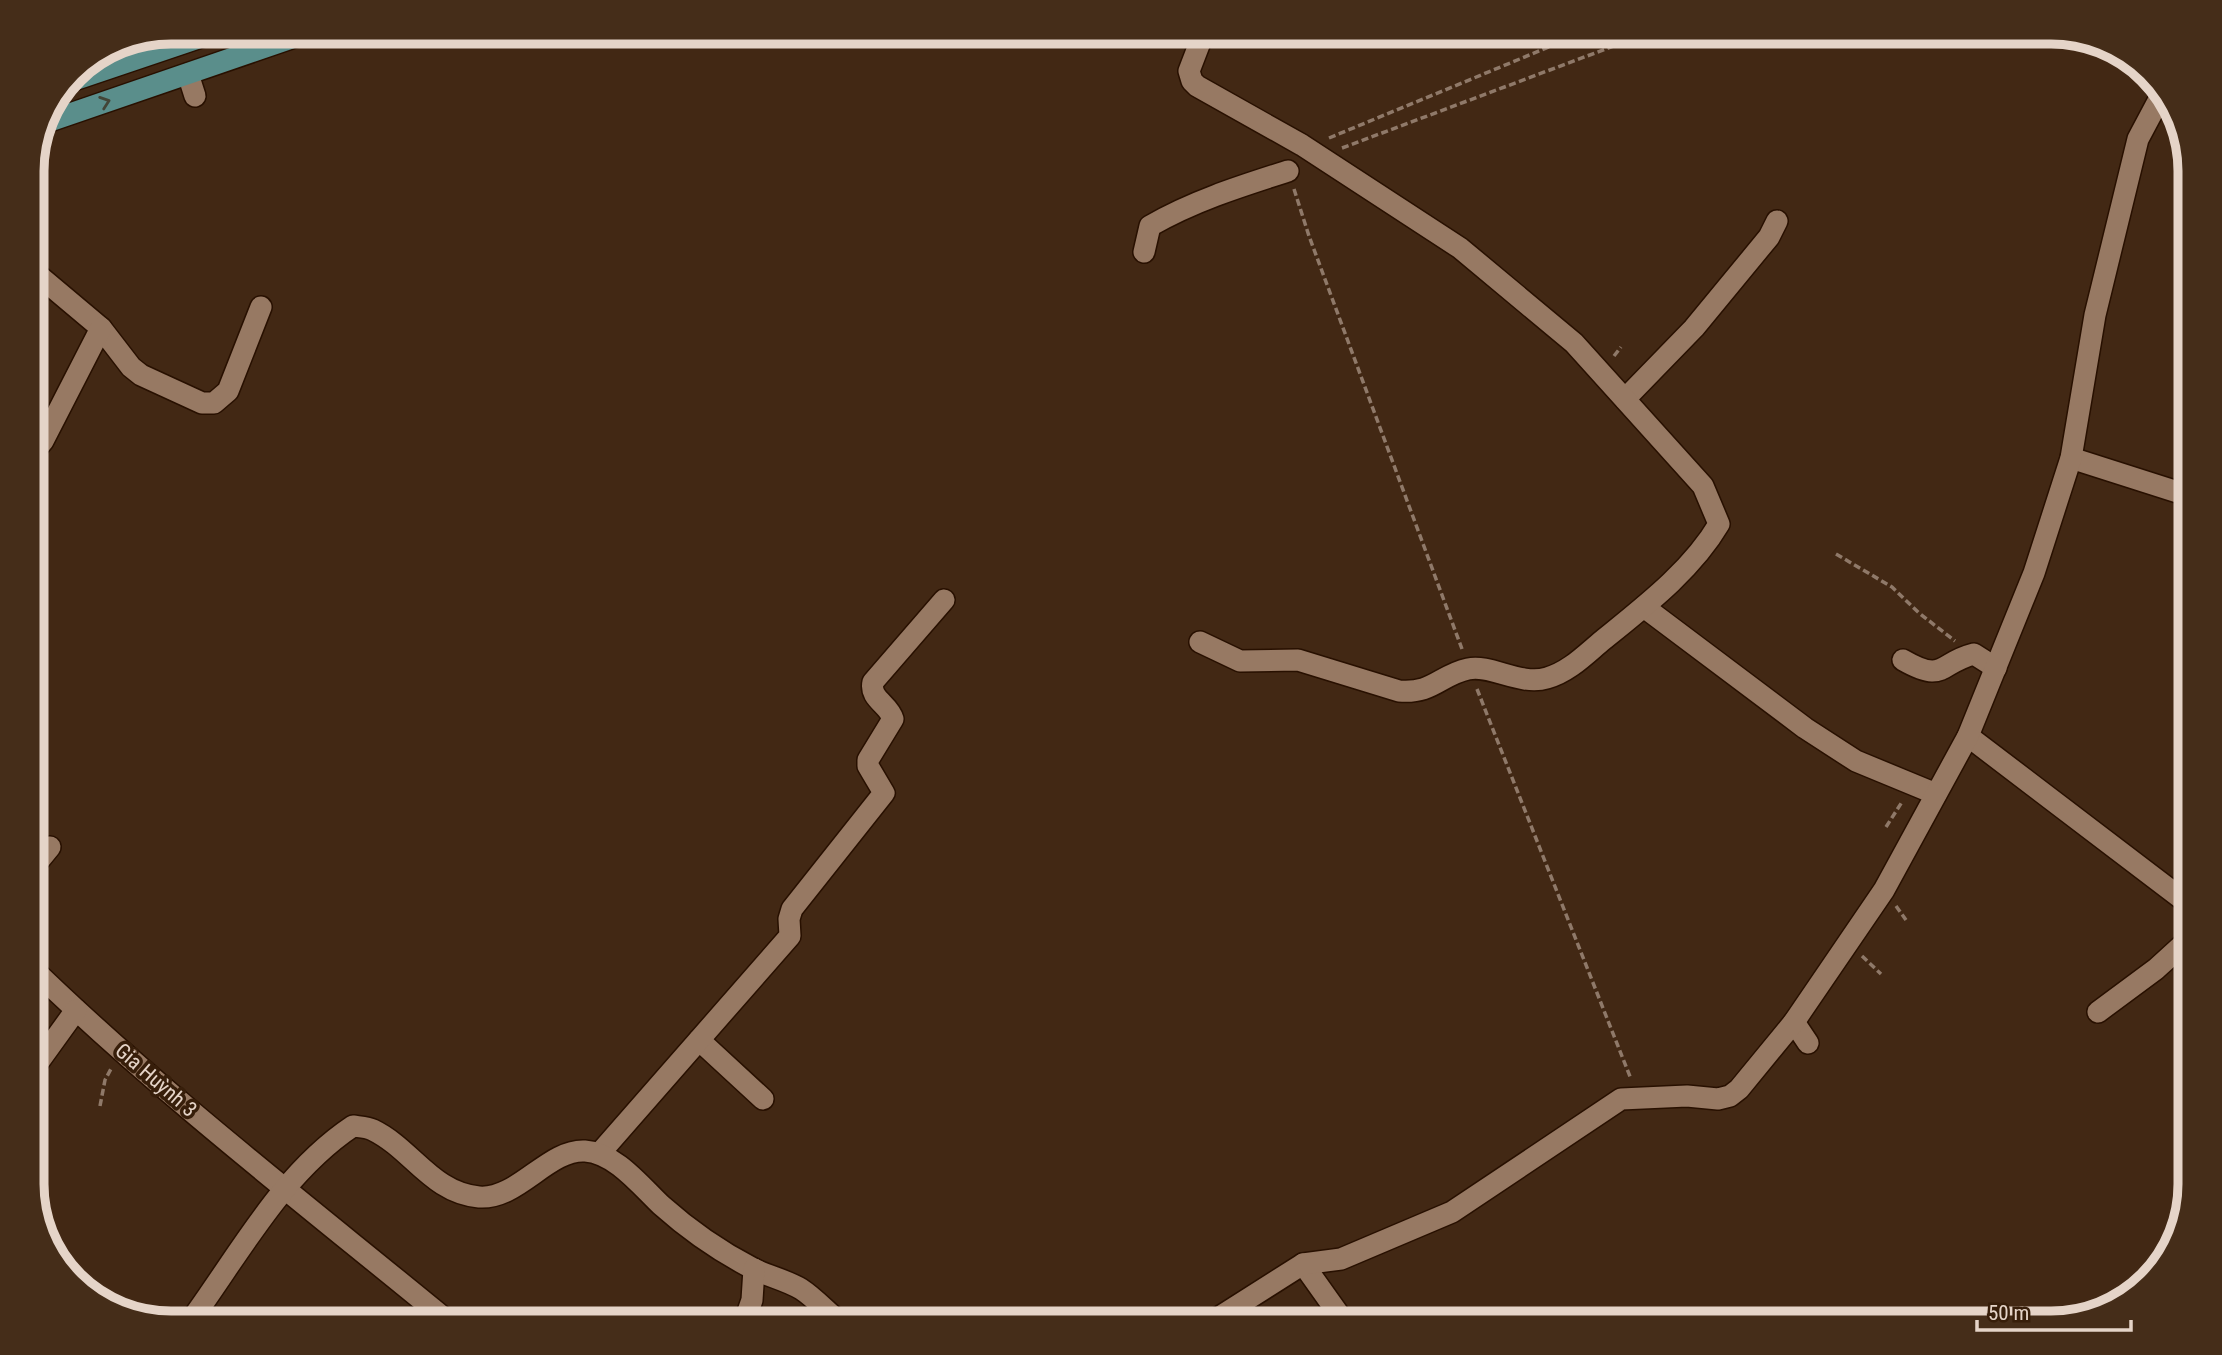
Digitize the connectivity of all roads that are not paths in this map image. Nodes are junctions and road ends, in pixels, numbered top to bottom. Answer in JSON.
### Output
{"nodes":[{"id":1,"x":180,"y":44,"type":"edge"},
{"id":2,"x":274,"y":44,"type":"edge"},
{"id":3,"x":1200,"y":44,"type":"edge"},
{"id":4,"x":188,"y":74,"type":"junction"},
{"id":5,"x":86,"y":76,"type":"edge"},
{"id":6,"x":195,"y":96,"type":"dead end"},
{"id":7,"x":2158,"y":102,"type":"edge"},
{"id":8,"x":54,"y":119,"type":"edge"},
{"id":9,"x":1288,"y":171,"type":"road end"},
{"id":10,"x":1777,"y":221,"type":"dead end"},
{"id":11,"x":1144,"y":252,"type":"dead end"},
{"id":12,"x":44,"y":280,"type":"edge"},
{"id":13,"x":261,"y":307,"type":"dead end"},
{"id":14,"x":101,"y":328,"type":"junction"},
{"id":15,"x":1625,"y":399,"type":"junction"},
{"id":16,"x":44,"y":439,"type":"edge"},
{"id":17,"x":2071,"y":458,"type":"junction"},
{"id":18,"x":2178,"y":492,"type":"edge"},
{"id":19,"x":944,"y":600,"type":"dead end"},
{"id":20,"x":1644,"y":607,"type":"junction"},
{"id":21,"x":1200,"y":642,"type":"dead end"},
{"id":22,"x":1903,"y":660,"type":"dead end"},
{"id":23,"x":1996,"y":668,"type":"junction"},
{"id":24,"x":1968,"y":736,"type":"junction"},
{"id":25,"x":1936,"y":794,"type":"junction"},
{"id":26,"x":50,"y":847,"type":"dead end"},
{"id":27,"x":44,"y":854,"type":"edge"},
{"id":28,"x":2178,"y":896,"type":"edge"},
{"id":29,"x":2178,"y":949,"type":"edge"},
{"id":30,"x":44,"y":979,"type":"edge"},
{"id":31,"x":76,"y":1010,"type":"junction"},
{"id":32,"x":2098,"y":1012,"type":"dead end"},
{"id":33,"x":1794,"y":1022,"type":"junction"},
{"id":34,"x":699,"y":1040,"type":"junction"},
{"id":35,"x":1808,"y":1043,"type":"dead end"},
{"id":36,"x":44,"y":1054,"type":"edge"},
{"id":37,"x":763,"y":1099,"type":"dead end"},
{"id":38,"x":600,"y":1153,"type":"junction"},
{"id":39,"x":285,"y":1187,"type":"junction"},
{"id":40,"x":1303,"y":1264,"type":"junction"},
{"id":41,"x":754,"y":1269,"type":"junction"},
{"id":42,"x":198,"y":1311,"type":"edge"},
{"id":43,"x":434,"y":1311,"type":"edge"},
{"id":44,"x":748,"y":1311,"type":"edge"},
{"id":45,"x":826,"y":1311,"type":"edge"},
{"id":46,"x":1230,"y":1311,"type":"edge"},
{"id":47,"x":1336,"y":1311,"type":"edge"}],
"edges":[{"from":1,"to":5,"type":"main road"},
{"from":2,"to":4,"type":"main road"},
{"from":3,"to":15,"type":"street"},
{"from":4,"to":6,"type":"street"},
{"from":8,"to":4,"type":"main road","one_way":true},
{"from":7,"to":17,"type":"street"},
{"from":9,"to":11,"type":"street"},
{"from":10,"to":15,"type":"street"},
{"from":12,"to":14,"type":"street"},
{"from":13,"to":14,"type":"street"},
{"from":14,"to":16,"type":"street"},
{"from":15,"to":20,"type":"street"},
{"from":17,"to":18,"type":"street"},
{"from":17,"to":23,"type":"street"},
{"from":19,"to":34,"type":"street"},
{"from":20,"to":21,"type":"street"},
{"from":20,"to":25,"type":"street"},
{"from":22,"to":23,"type":"street"},
{"from":23,"to":24,"type":"street"},
{"from":24,"to":25,"type":"street"},
{"from":24,"to":28,"type":"street"},
{"from":25,"to":33,"type":"street"},
{"from":26,"to":27,"type":"street"},
{"from":29,"to":32,"type":"street"},
{"from":30,"to":31,"type":"street","name":"Gia Huỳnh 3"},
{"from":31,"to":36,"type":"street"},
{"from":31,"to":39,"type":"street","name":"Gia Huỳnh 3"},
{"from":33,"to":35,"type":"street"},
{"from":33,"to":40,"type":"street"},
{"from":34,"to":37,"type":"street"},
{"from":34,"to":38,"type":"street"},
{"from":38,"to":39,"type":"street"},
{"from":38,"to":41,"type":"street"},
{"from":39,"to":42,"type":"street"},
{"from":39,"to":43,"type":"street","name":"Gia Huỳnh 3"},
{"from":40,"to":46,"type":"street"},
{"from":40,"to":47,"type":"street"},
{"from":41,"to":44,"type":"street"},
{"from":41,"to":45,"type":"street"}]}
